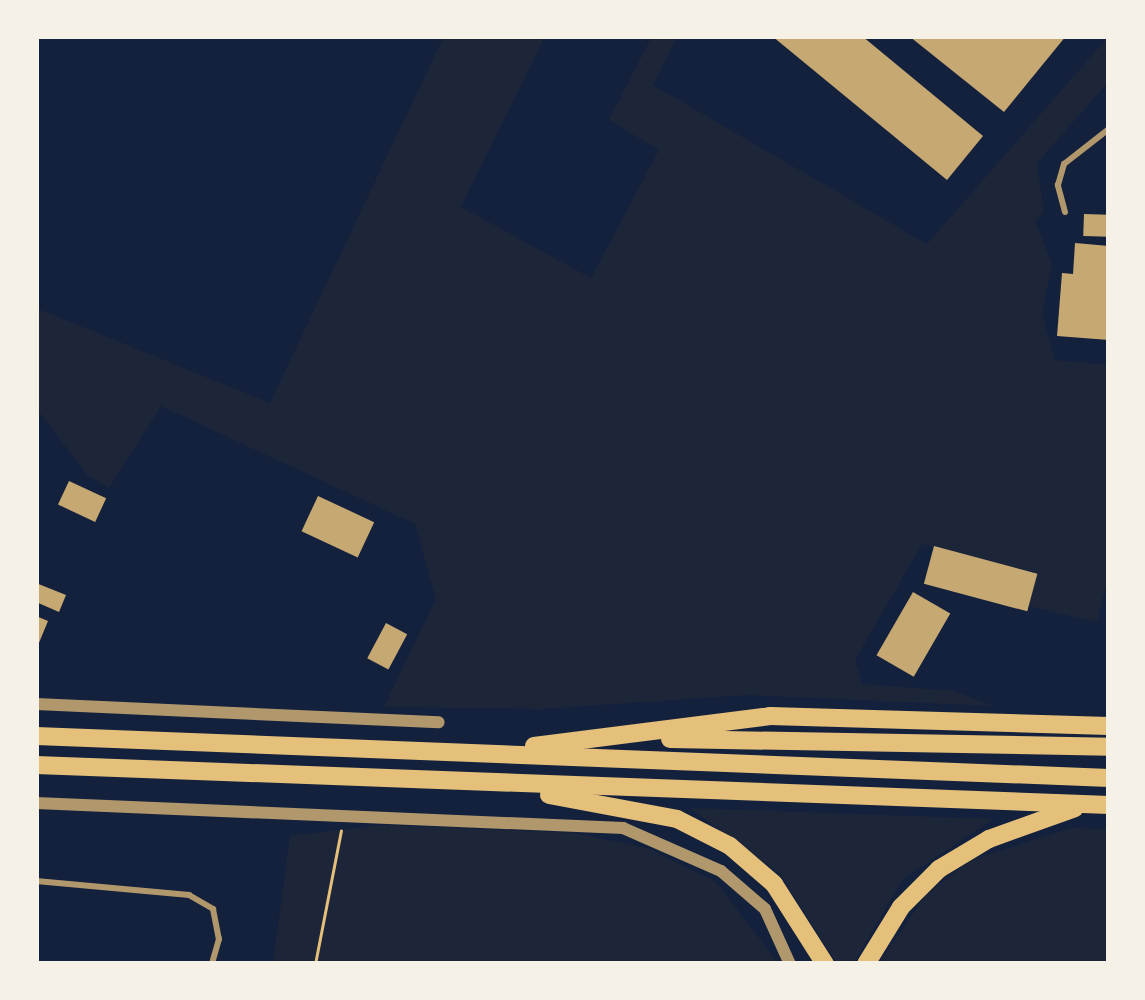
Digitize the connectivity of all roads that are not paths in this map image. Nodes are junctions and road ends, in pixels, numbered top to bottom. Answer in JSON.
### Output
{"nodes":[{"id":1,"x":1109,"y":129,"type":"edge"},
{"id":2,"x":1065,"y":212,"type":"dead end"},
{"id":3,"x":36,"y":704,"type":"edge"},
{"id":4,"x":439,"y":722,"type":"dead end"},
{"id":5,"x":1109,"y":726,"type":"edge"},
{"id":6,"x":36,"y":736,"type":"edge"},
{"id":7,"x":590,"y":738,"type":"junction"},
{"id":8,"x":1109,"y":747,"type":"edge"},
{"id":9,"x":482,"y":752,"type":"junction"},
{"id":10,"x":36,"y":765,"type":"edge"},
{"id":11,"x":1109,"y":778,"type":"edge"},
{"id":12,"x":479,"y":782,"type":"junction"},
{"id":13,"x":36,"y":803,"type":"edge"},
{"id":14,"x":1086,"y":805,"type":"junction"},
{"id":15,"x":1109,"y":806,"type":"edge"},
{"id":16,"x":36,"y":881,"type":"edge"},
{"id":17,"x":212,"y":964,"type":"edge"},
{"id":18,"x":790,"y":964,"type":"edge"},
{"id":19,"x":825,"y":964,"type":"edge"},
{"id":20,"x":866,"y":964,"type":"edge"}],
"edges":[{"from":1,"to":2,"type":"lane"},
{"from":3,"to":4,"type":"street"},
{"from":5,"to":7,"type":"highway"},
{"from":6,"to":9,"type":"highway"},
{"from":7,"to":8,"type":"highway"},
{"from":7,"to":9,"type":"highway"},
{"from":9,"to":11,"type":"highway"},
{"from":10,"to":12,"type":"highway"},
{"from":12,"to":14,"type":"highway"},
{"from":12,"to":19,"type":"highway"},
{"from":13,"to":18,"type":"street"},
{"from":14,"to":15,"type":"highway"},
{"from":14,"to":20,"type":"highway"},
{"from":16,"to":17,"type":"lane"}]}
